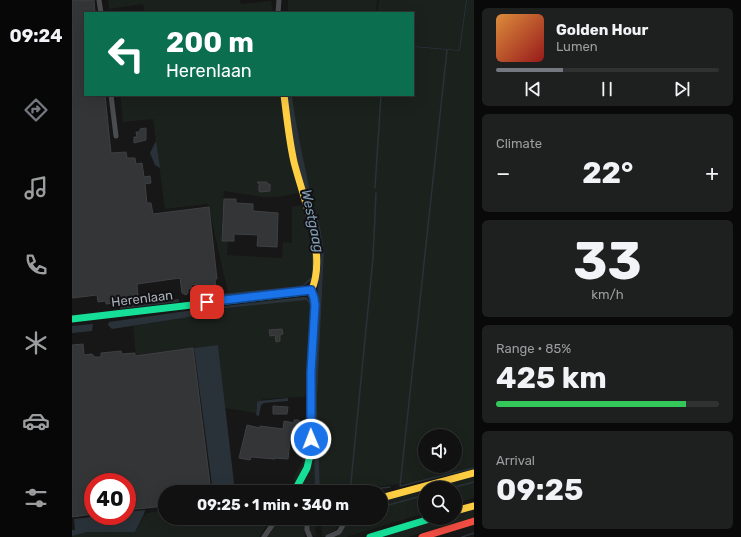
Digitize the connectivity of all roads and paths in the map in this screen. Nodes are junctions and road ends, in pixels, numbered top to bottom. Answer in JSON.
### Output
{"nodes":[{"id":1,"x":99,"y":0,"type":"edge"},
{"id":2,"x":279,"y":0,"type":"edge"},
{"id":3,"x":101,"y":12,"type":"edge"},
{"id":4,"x":278,"y":12,"type":"edge"},
{"id":5,"x":111,"y":96,"type":"edge"},
{"id":6,"x":284,"y":96,"type":"edge"},
{"id":7,"x":116,"y":136,"type":"dead end"},
{"id":8,"x":311,"y":290,"type":"junction"},
{"id":9,"x":72,"y":319,"type":"edge"},
{"id":10,"x":474,"y":473,"type":"edge"},
{"id":11,"x":298,"y":485,"type":"edge"},
{"id":12,"x":388,"y":496,"type":"edge"},
{"id":13,"x":474,"y":506,"type":"edge"},
{"id":14,"x":462,"y":509,"type":"edge"},
{"id":15,"x":474,"y":521,"type":"edge"},
{"id":16,"x":418,"y":523,"type":"edge"},
{"id":17,"x":272,"y":525,"type":"edge"},
{"id":18,"x":307,"y":525,"type":"edge"},
{"id":19,"x":343,"y":525,"type":"edge"},
{"id":20,"x":264,"y":537,"type":"edge"},
{"id":21,"x":310,"y":537,"type":"edge"},
{"id":22,"x":328,"y":537,"type":"edge"},
{"id":23,"x":370,"y":537,"type":"edge"},
{"id":24,"x":422,"y":537,"type":"edge"}],
"edges":[{"from":1,"to":3,"type":"street"},
{"from":2,"to":4,"type":"street"},
{"from":5,"to":7,"type":"street"},
{"from":6,"to":8,"type":"main road"},
{"from":8,"to":9,"type":"main road","name":"Herenlaan"},
{"from":8,"to":11,"type":"main road"},
{"from":10,"to":12,"type":"main road"},
{"from":13,"to":14,"type":"main road"},
{"from":15,"to":24,"type":"main road"},
{"from":16,"to":23,"type":"main road"},
{"from":17,"to":20,"type":"street"},
{"from":18,"to":21,"type":"street"},
{"from":19,"to":22,"type":"street"}]}
